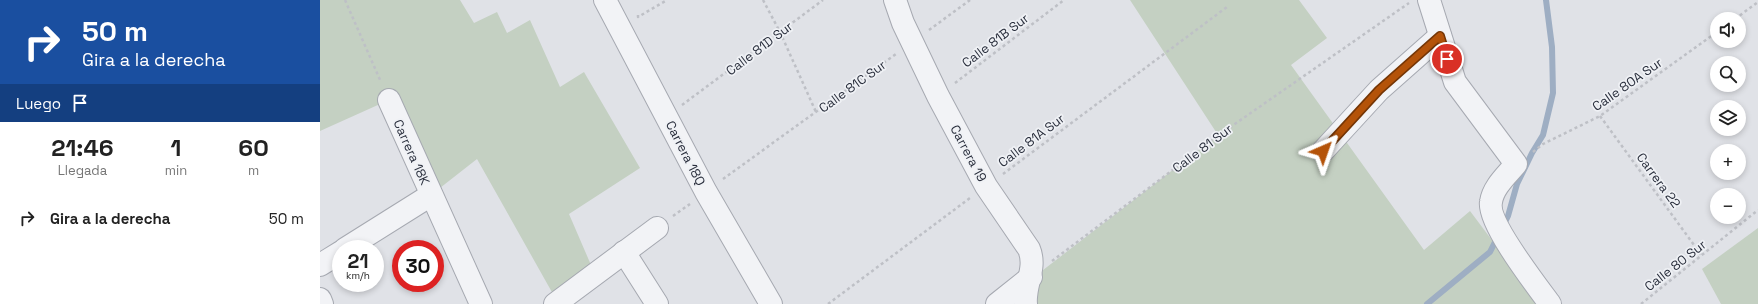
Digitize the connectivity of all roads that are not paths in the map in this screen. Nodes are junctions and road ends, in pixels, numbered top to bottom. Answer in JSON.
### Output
{"nodes":[{"id":1,"x":605,"y":0,"type":"edge"},
{"id":2,"x":895,"y":0,"type":"edge"},
{"id":3,"x":1429,"y":0,"type":"edge"},
{"id":4,"x":1440,"y":36,"type":"junction"},
{"id":5,"x":389,"y":100,"type":"road end"},
{"id":6,"x":1323,"y":151,"type":"dead end"},
{"id":7,"x":431,"y":195,"type":"junction"},
{"id":8,"x":656,"y":228,"type":"road end"},
{"id":9,"x":359,"y":240,"type":"edge"},
{"id":10,"x":624,"y":252,"type":"junction"},
{"id":11,"x":332,"y":258,"type":"edge"},
{"id":12,"x":320,"y":265,"type":"edge"},
{"id":13,"x":1031,"y":277,"type":"junction"},
{"id":14,"x":320,"y":300,"type":"edge"},
{"id":15,"x":322,"y":304,"type":"edge"},
{"id":16,"x":482,"y":304,"type":"edge"},
{"id":17,"x":555,"y":304,"type":"edge"},
{"id":18,"x":657,"y":304,"type":"edge"},
{"id":19,"x":771,"y":304,"type":"edge"},
{"id":20,"x":997,"y":304,"type":"edge"},
{"id":21,"x":1026,"y":304,"type":"edge"},
{"id":22,"x":1550,"y":304,"type":"edge"}],
"edges":[{"from":1,"to":19,"type":"street","name":"Carrera 18Q"},
{"from":2,"to":13,"type":"street","name":"Carrera 19"},
{"from":3,"to":4,"type":"street"},
{"from":4,"to":6,"type":"street"},
{"from":4,"to":22,"type":"street"},
{"from":5,"to":7,"type":"street","name":"Carrera 18K"},
{"from":7,"to":9,"type":"street"},
{"from":7,"to":16,"type":"street","name":"Carrera 18K"},
{"from":8,"to":10,"type":"street"},
{"from":10,"to":17,"type":"street"},
{"from":10,"to":18,"type":"street"},
{"from":11,"to":12,"type":"street"},
{"from":13,"to":20,"type":"street"},
{"from":13,"to":21,"type":"street","name":"Carrera 19"},
{"from":14,"to":15,"type":"street"}]}
